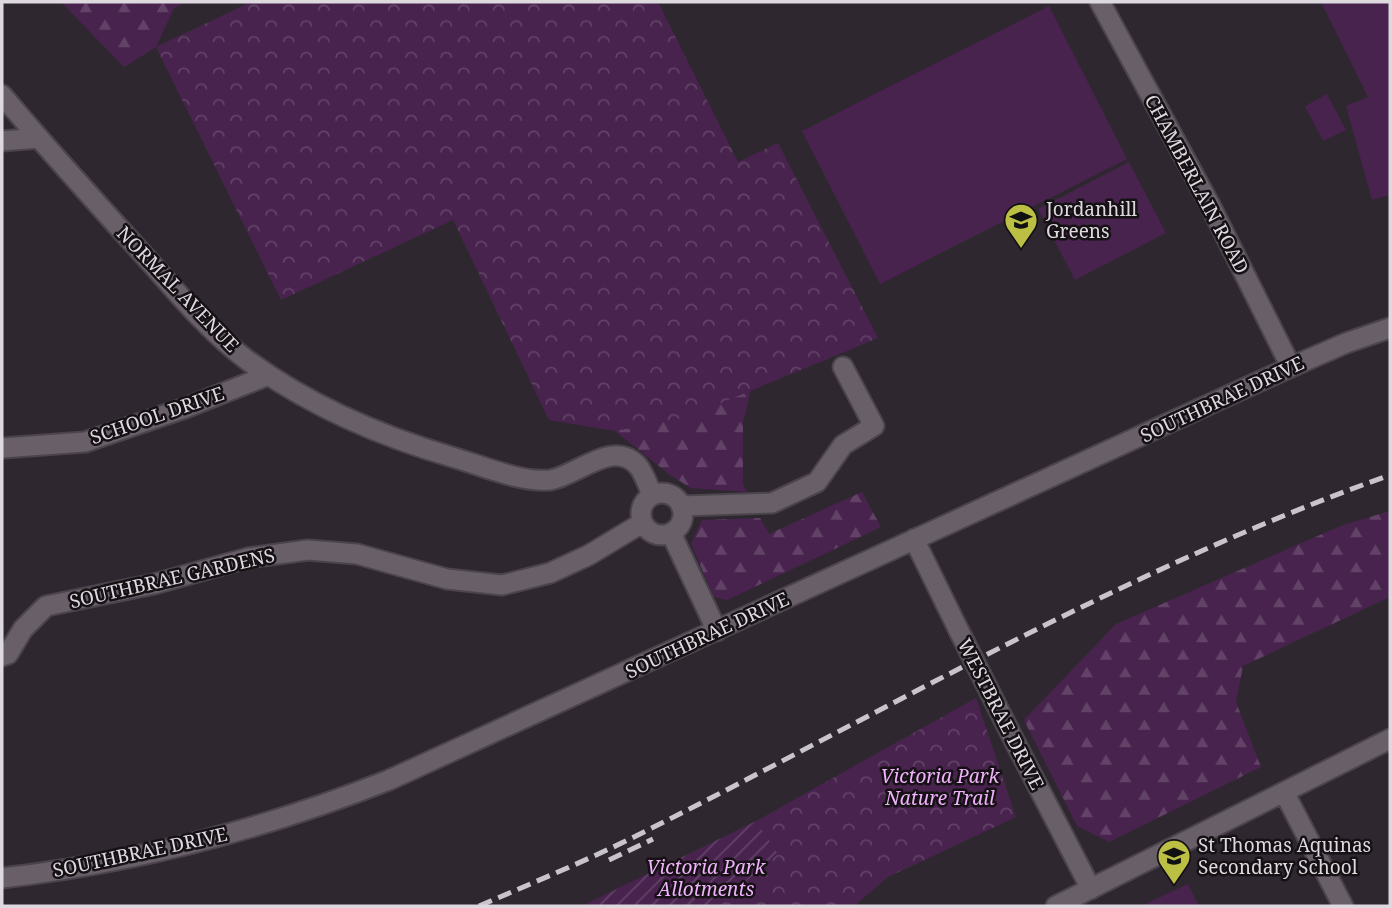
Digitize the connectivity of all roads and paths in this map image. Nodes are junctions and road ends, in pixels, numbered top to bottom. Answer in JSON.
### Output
{"nodes":[{"id":1,"x":1100,"y":2,"type":"edge"},
{"id":2,"x":2,"y":95,"type":"edge"},
{"id":3,"x":39,"y":138,"type":"junction"},
{"id":4,"x":2,"y":141,"type":"edge"},
{"id":5,"x":1390,"y":328,"type":"edge"},
{"id":6,"x":1291,"y":367,"type":"junction"},
{"id":7,"x":844,"y":368,"type":"dead end"},
{"id":8,"x":268,"y":375,"type":"junction"},
{"id":9,"x":6,"y":445,"type":"edge"},
{"id":10,"x":652,"y":494,"type":"junction"},
{"id":11,"x":681,"y":506,"type":"junction"},
{"id":12,"x":642,"y":523,"type":"junction"},
{"id":13,"x":671,"y":533,"type":"junction"},
{"id":14,"x":914,"y":539,"type":"junction"},
{"id":15,"x":718,"y":631,"type":"junction"},
{"id":16,"x":2,"y":656,"type":"edge"},
{"id":17,"x":1390,"y":739,"type":"edge"},
{"id":18,"x":1284,"y":792,"type":"junction"},
{"id":19,"x":2,"y":878,"type":"edge"},
{"id":20,"x":1091,"y":889,"type":"junction"},
{"id":21,"x":1056,"y":906,"type":"edge"},
{"id":22,"x":1343,"y":906,"type":"edge"}],
"edges":[{"from":1,"to":6,"type":"street","name":"CHAMBERLAIN ROAD"},
{"from":2,"to":3,"type":"street","name":"NORMAL AVENUE"},
{"from":3,"to":4,"type":"street"},
{"from":3,"to":8,"type":"street","name":"NORMAL AVENUE"},
{"from":5,"to":6,"type":"street","name":"SOUTHBRAE DRIVE"},
{"from":6,"to":14,"type":"street","name":"SOUTHBRAE DRIVE"},
{"from":7,"to":11,"type":"street"},
{"from":8,"to":9,"type":"street","name":"SCHOOL DRIVE"},
{"from":8,"to":10,"type":"street","name":"NORMAL AVENUE"},
{"from":10,"to":11,"type":"street"},
{"from":10,"to":12,"type":"street"},
{"from":11,"to":13,"type":"street"},
{"from":12,"to":13,"type":"street"},
{"from":12,"to":16,"type":"street","name":"SOUTHBRAE GARDENS"},
{"from":13,"to":15,"type":"street"},
{"from":14,"to":15,"type":"street","name":"SOUTHBRAE DRIVE"},
{"from":14,"to":20,"type":"street","name":"WESTBRAE DRIVE","bridge":true},
{"from":15,"to":19,"type":"street","name":"SOUTHBRAE DRIVE"},
{"from":17,"to":18,"type":"street"},
{"from":18,"to":20,"type":"street"},
{"from":18,"to":22,"type":"street"},
{"from":20,"to":21,"type":"street"}]}
